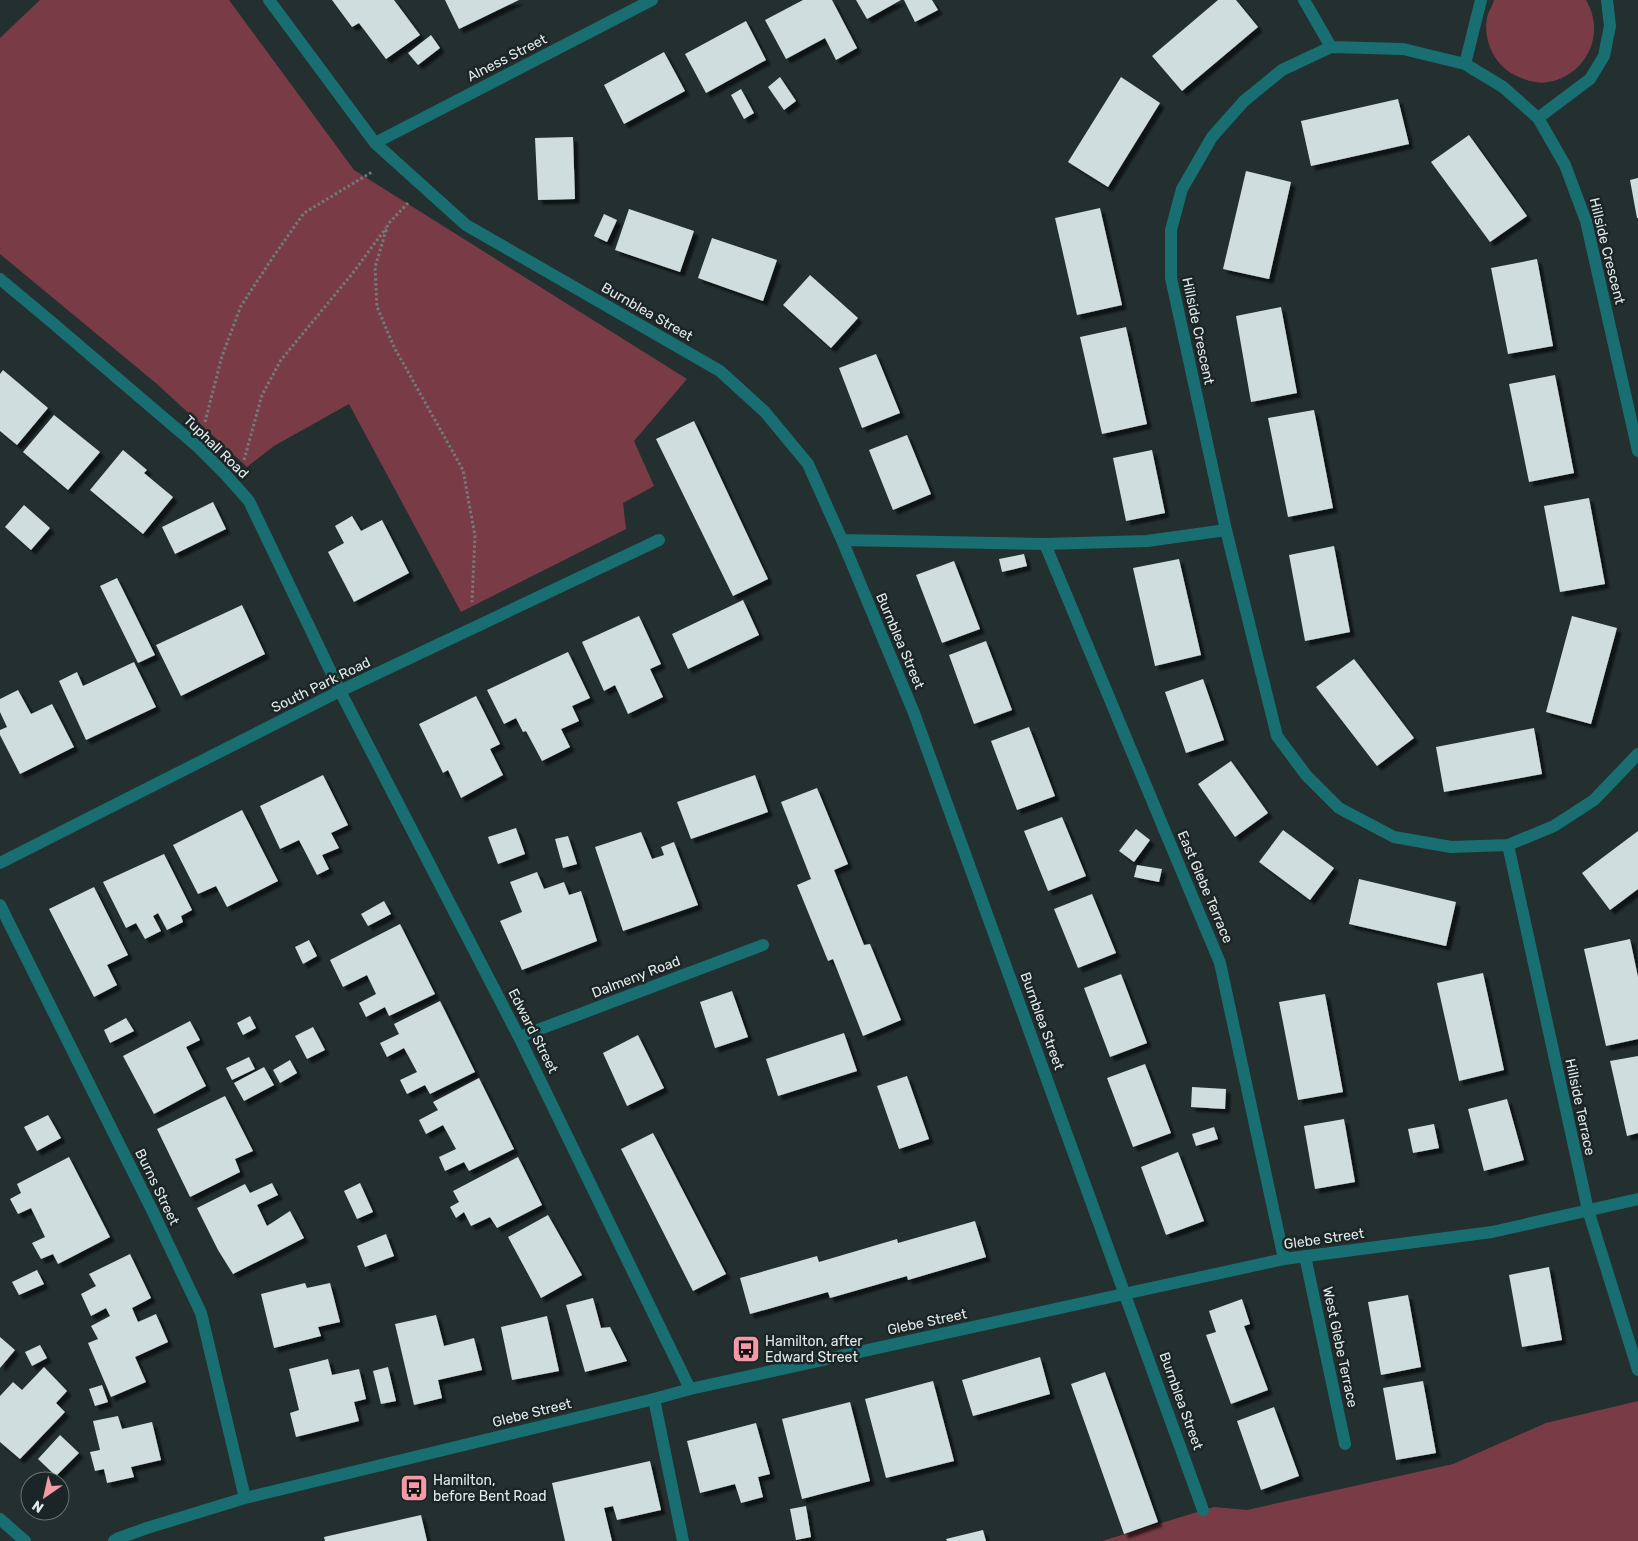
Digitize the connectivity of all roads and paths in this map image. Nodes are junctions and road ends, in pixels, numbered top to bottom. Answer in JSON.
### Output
{"nodes":[{"id":1,"x":270,"y":0,"type":"edge"},
{"id":2,"x":652,"y":0,"type":"edge"},
{"id":3,"x":1304,"y":0,"type":"edge"},
{"id":4,"x":1482,"y":0,"type":"edge"},
{"id":5,"x":1607,"y":0,"type":"edge"},
{"id":6,"x":1332,"y":47,"type":"junction"},
{"id":7,"x":1465,"y":64,"type":"junction"},
{"id":8,"x":1538,"y":118,"type":"junction"},
{"id":9,"x":375,"y":143,"type":"junction"},
{"id":10,"x":393,"y":159,"type":"junction"},
{"id":11,"x":423,"y":186,"type":"junction"},
{"id":12,"x":388,"y":224,"type":"junction"},
{"id":13,"x":0,"y":279,"type":"edge"},
{"id":14,"x":198,"y":447,"type":"junction"},
{"id":15,"x":1638,"y":451,"type":"edge"},
{"id":16,"x":236,"y":487,"type":"junction"},
{"id":17,"x":1226,"y":530,"type":"junction"},
{"id":18,"x":659,"y":540,"type":"dead end"},
{"id":19,"x":842,"y":540,"type":"junction"},
{"id":20,"x":1046,"y":544,"type":"junction"},
{"id":21,"x":470,"y":630,"type":"junction"},
{"id":22,"x":340,"y":691,"type":"junction"},
{"id":23,"x":1637,"y":757,"type":"edge"},
{"id":24,"x":1508,"y":845,"type":"junction"},
{"id":25,"x":0,"y":863,"type":"edge"},
{"id":26,"x":0,"y":905,"type":"edge"},
{"id":27,"x":763,"y":945,"type":"dead end"},
{"id":28,"x":520,"y":1037,"type":"junction"},
{"id":29,"x":1638,"y":1199,"type":"edge"},
{"id":30,"x":1588,"y":1210,"type":"junction"},
{"id":31,"x":1305,"y":1256,"type":"junction"},
{"id":32,"x":1284,"y":1259,"type":"junction"},
{"id":33,"x":1126,"y":1294,"type":"junction"},
{"id":34,"x":1638,"y":1370,"type":"edge"},
{"id":35,"x":690,"y":1389,"type":"junction"},
{"id":36,"x":654,"y":1399,"type":"junction"},
{"id":37,"x":1345,"y":1444,"type":"dead end"},
{"id":38,"x":245,"y":1498,"type":"junction"},
{"id":39,"x":1204,"y":1510,"type":"dead end"},
{"id":40,"x":0,"y":1519,"type":"edge"},
{"id":41,"x":25,"y":1541,"type":"edge"},
{"id":42,"x":114,"y":1541,"type":"edge"},
{"id":43,"x":683,"y":1541,"type":"edge"}],
"edges":[{"from":1,"to":9,"type":"street","name":"Burnblea Street"},
{"from":2,"to":9,"type":"street","name":"Alness Street"},
{"from":3,"to":6,"type":"street"},
{"from":4,"to":7,"type":"street"},
{"from":5,"to":8,"type":"street"},
{"from":6,"to":7,"type":"street","name":"Hillside Crescent"},
{"from":6,"to":17,"type":"street","name":"Hillside Crescent"},
{"from":7,"to":8,"type":"street","name":"Hillside Crescent"},
{"from":8,"to":15,"type":"street","name":"Hillside Crescent"},
{"from":9,"to":10,"type":"street","name":"Burnblea Street"},
{"from":10,"to":11,"type":"street","name":"Burnblea Street"},
{"from":10,"to":14,"type":"path"},
{"from":11,"to":12,"type":"path"},
{"from":11,"to":19,"type":"street","name":"Burnblea Street"},
{"from":12,"to":16,"type":"path"},
{"from":12,"to":21,"type":"path"},
{"from":13,"to":14,"type":"street","name":"Tuphall Road"},
{"from":14,"to":16,"type":"street","name":"Tuphall Road"},
{"from":16,"to":22,"type":"street","name":"Tuphall Road"},
{"from":17,"to":20,"type":"street"},
{"from":17,"to":24,"type":"street","name":"Hillside Crescent"},
{"from":18,"to":21,"type":"street","name":"South Park Road"},
{"from":19,"to":20,"type":"street"},
{"from":19,"to":33,"type":"street","name":"Burnblea Street"},
{"from":20,"to":32,"type":"street","name":"East Glebe Terrace"},
{"from":21,"to":22,"type":"street","name":"South Park Road"},
{"from":22,"to":25,"type":"street","name":"South Park Road"},
{"from":22,"to":28,"type":"street","name":"Edward Street"},
{"from":23,"to":24,"type":"street","name":"Hillside Crescent"},
{"from":24,"to":30,"type":"street","name":"Hillside Terrace"},
{"from":26,"to":38,"type":"street","name":"Burns Street"},
{"from":27,"to":28,"type":"street","name":"Dalmeny Road"},
{"from":28,"to":35,"type":"street","name":"Edward Street"},
{"from":29,"to":30,"type":"street","name":"Glebe Street"},
{"from":30,"to":31,"type":"street","name":"Glebe Street"},
{"from":30,"to":34,"type":"street","name":"Hillside Terrace"},
{"from":31,"to":32,"type":"street","name":"Glebe Street"},
{"from":31,"to":37,"type":"street","name":"West Glebe Terrace"},
{"from":32,"to":33,"type":"street","name":"Glebe Street"},
{"from":33,"to":35,"type":"street","name":"Glebe Street"},
{"from":33,"to":39,"type":"street","name":"Burnblea Street"},
{"from":35,"to":36,"type":"street","name":"Glebe Street"},
{"from":36,"to":38,"type":"street","name":"Glebe Street"},
{"from":36,"to":43,"type":"street"},
{"from":38,"to":42,"type":"street","name":"Glebe Street"},
{"from":40,"to":41,"type":"street"}]}
